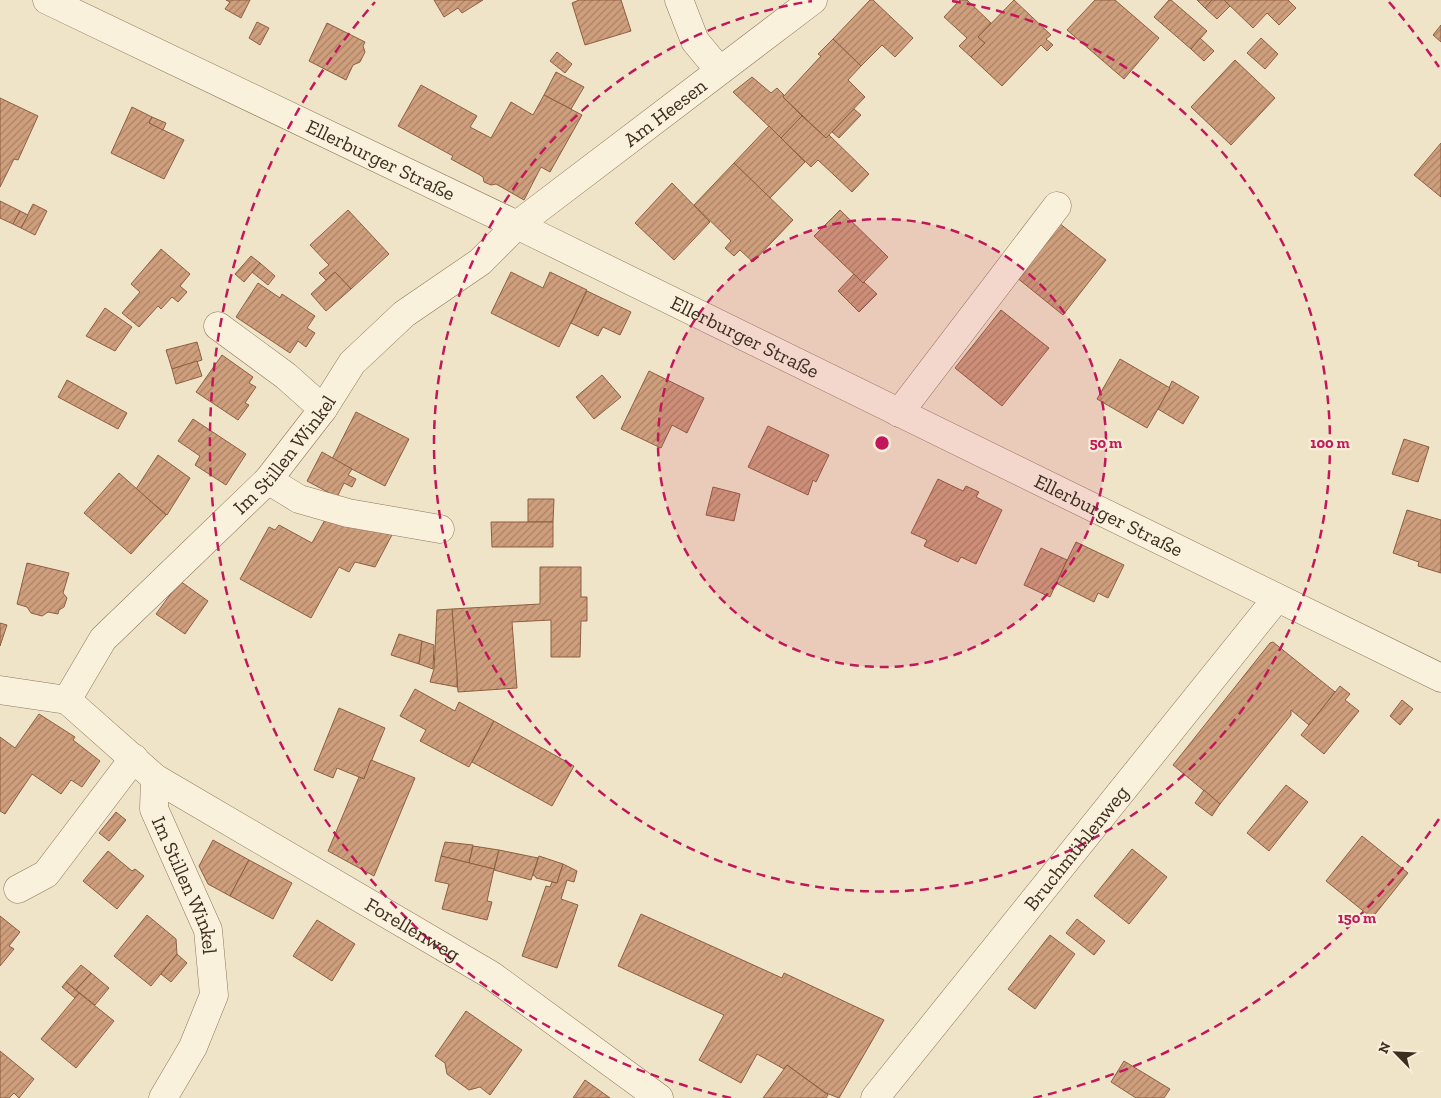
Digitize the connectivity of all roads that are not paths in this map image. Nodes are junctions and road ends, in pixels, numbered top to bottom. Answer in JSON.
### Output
{"nodes":[{"id":1,"x":47,"y":0,"type":"edge"},
{"id":2,"x":679,"y":0,"type":"edge"},
{"id":3,"x":813,"y":0,"type":"edge"},
{"id":4,"x":719,"y":70,"type":"junction"},
{"id":5,"x":1057,"y":206,"type":"dead end"},
{"id":6,"x":517,"y":225,"type":"junction"},
{"id":7,"x":218,"y":326,"type":"dead end"},
{"id":8,"x":323,"y":409,"type":"junction"},
{"id":9,"x":899,"y":413,"type":"junction"},
{"id":10,"x":268,"y":480,"type":"junction"},
{"id":11,"x":440,"y":529,"type":"dead end"},
{"id":12,"x":1277,"y":598,"type":"junction"},
{"id":13,"x":1441,"y":678,"type":"edge"},
{"id":14,"x":0,"y":690,"type":"edge"},
{"id":15,"x":67,"y":700,"type":"junction"},
{"id":16,"x":134,"y":758,"type":"junction"},
{"id":17,"x":155,"y":778,"type":"junction"},
{"id":18,"x":18,"y":889,"type":"dead end"},
{"id":19,"x":163,"y":1098,"type":"edge"},
{"id":20,"x":659,"y":1098,"type":"edge"},
{"id":21,"x":875,"y":1098,"type":"edge"}],
"edges":[{"from":1,"to":6,"type":"street","name":"Ellerburger Straße"},
{"from":2,"to":4,"type":"street"},
{"from":3,"to":4,"type":"street","name":"Am Heesen"},
{"from":4,"to":6,"type":"street","name":"Am Heesen"},
{"from":5,"to":9,"type":"street"},
{"from":6,"to":8,"type":"street","name":"Im Stillen Winkel"},
{"from":6,"to":9,"type":"street","name":"Ellerburger Straße"},
{"from":7,"to":8,"type":"street"},
{"from":8,"to":10,"type":"street","name":"Im Stillen Winkel"},
{"from":9,"to":12,"type":"street","name":"Ellerburger Straße"},
{"from":10,"to":11,"type":"street"},
{"from":10,"to":15,"type":"street","name":"Im Stillen Winkel"},
{"from":12,"to":13,"type":"street","name":"Ellerburger Straße"},
{"from":12,"to":21,"type":"street","name":"Bruchmühlenweg"},
{"from":14,"to":15,"type":"street"},
{"from":15,"to":16,"type":"street"},
{"from":16,"to":17,"type":"street"},
{"from":16,"to":18,"type":"street"},
{"from":17,"to":19,"type":"street","name":"Im Stillen Winkel"},
{"from":17,"to":20,"type":"street","name":"Forellenweg"}]}
